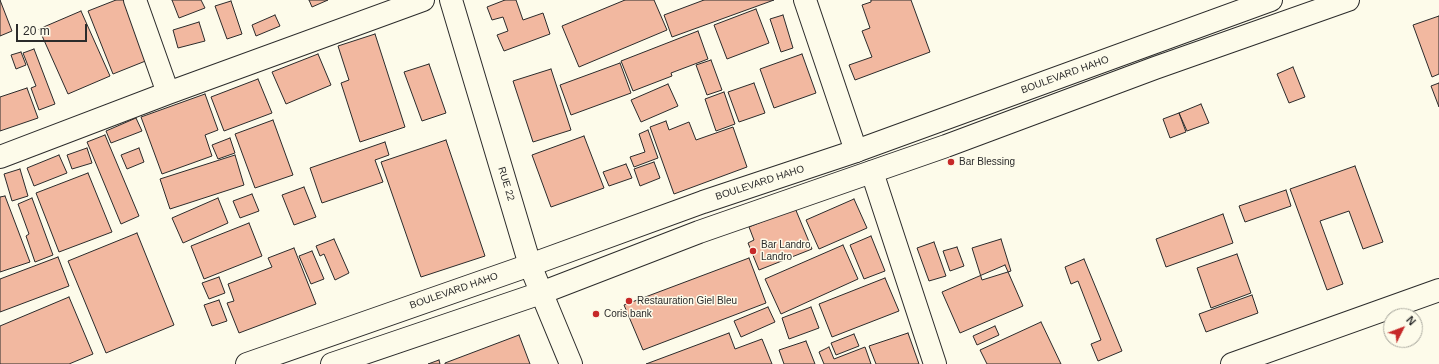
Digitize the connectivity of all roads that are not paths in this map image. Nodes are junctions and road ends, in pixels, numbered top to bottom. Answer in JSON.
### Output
{"nodes":[{"id":1,"x":135,"y":0,"type":"edge"},
{"id":2,"x":422,"y":0,"type":"edge"},
{"id":3,"x":451,"y":0,"type":"edge"},
{"id":4,"x":805,"y":0,"type":"edge"},
{"id":5,"x":1271,"y":0,"type":"edge"},
{"id":6,"x":1348,"y":0,"type":"edge"},
{"id":7,"x":168,"y":93,"type":"junction"},
{"id":8,"x":856,"y":151,"type":"junction"},
{"id":9,"x":0,"y":157,"type":"edge"},
{"id":10,"x":872,"y":172,"type":"junction"},
{"id":11,"x":530,"y":265,"type":"junction"},
{"id":12,"x":1439,"y":290,"type":"edge"},
{"id":13,"x":542,"y":293,"type":"junction"},
{"id":14,"x":247,"y":364,"type":"edge"},
{"id":15,"x":332,"y":364,"type":"edge"},
{"id":16,"x":571,"y":364,"type":"edge"},
{"id":17,"x":935,"y":364,"type":"edge"},
{"id":18,"x":1232,"y":364,"type":"edge"}],
"edges":[{"from":1,"to":7,"type":"main road"},
{"from":2,"to":7,"type":"main road"},
{"from":3,"to":11,"type":"main road","name":"RUE 22"},
{"from":4,"to":8,"type":"main road"},
{"from":5,"to":8,"type":"main road","name":"BOULEVARD HAHO"},
{"from":6,"to":10,"type":"main road"},
{"from":7,"to":9,"type":"main road"},
{"from":8,"to":11,"type":"main road","name":"BOULEVARD HAHO"},
{"from":10,"to":13,"type":"main road"},
{"from":10,"to":17,"type":"main road"},
{"from":11,"to":13,"type":"main road","name":"RUE 22"},
{"from":11,"to":14,"type":"main road","name":"BOULEVARD HAHO"},
{"from":12,"to":18,"type":"main road"},
{"from":13,"to":15,"type":"main road"},
{"from":13,"to":16,"type":"main road","name":"RUE 22"}]}
